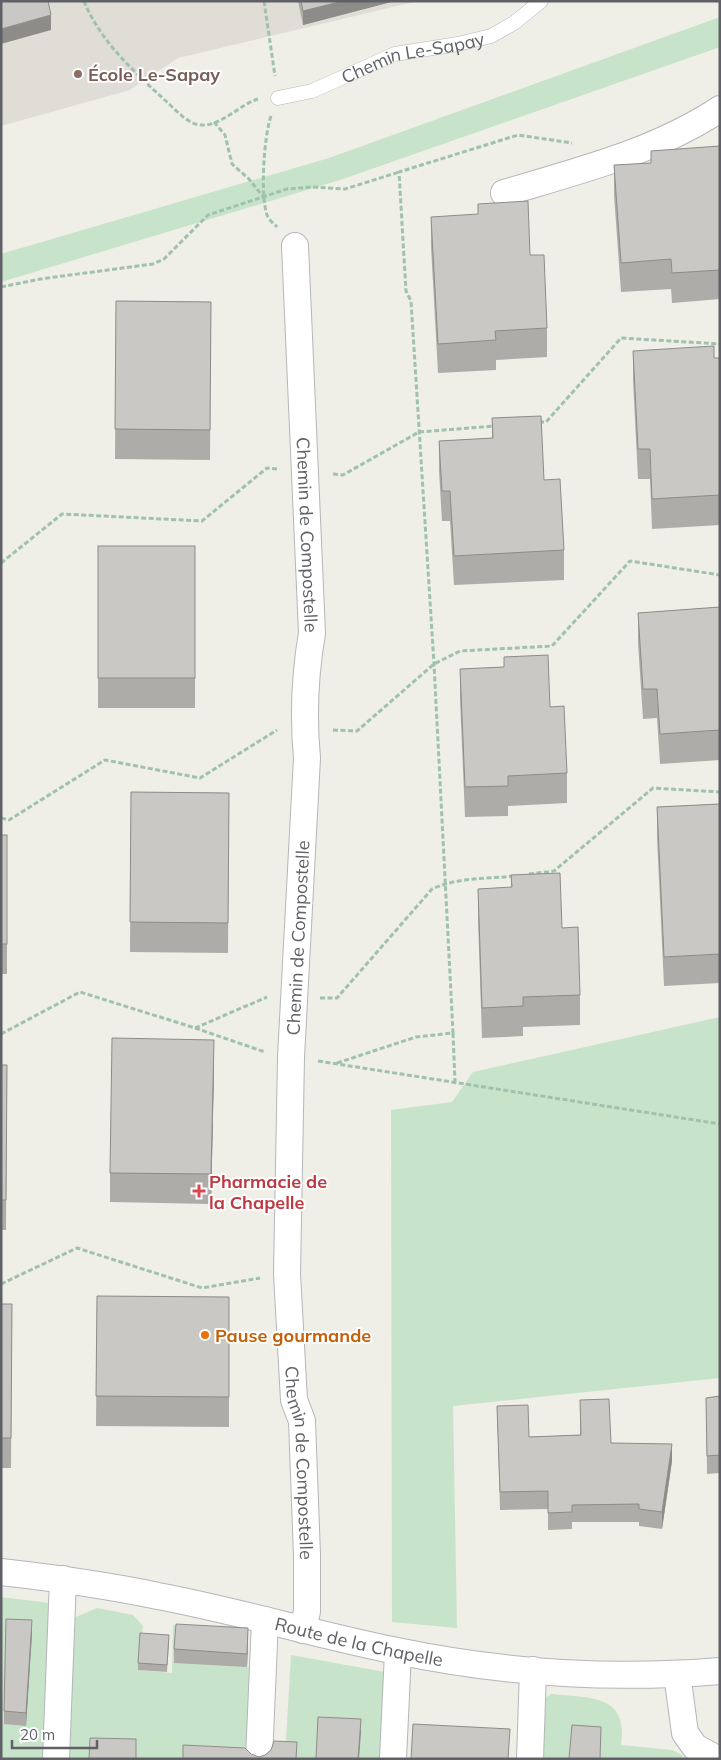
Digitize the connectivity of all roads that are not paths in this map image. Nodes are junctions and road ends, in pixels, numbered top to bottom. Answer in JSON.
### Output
{"nodes":[{"id":1,"x":541,"y":1,"type":"edge"},
{"id":2,"x":278,"y":98,"type":"road end"},
{"id":3,"x":720,"y":109,"type":"edge"},
{"id":4,"x":504,"y":193,"type":"dead end"},
{"id":5,"x":295,"y":246,"type":"road end"},
{"id":6,"x":1,"y":1572,"type":"edge"},
{"id":7,"x":63,"y":1580,"type":"junction"},
{"id":8,"x":265,"y":1620,"type":"junction"},
{"id":9,"x":303,"y":1630,"type":"junction"},
{"id":10,"x":398,"y":1652,"type":"junction"},
{"id":11,"x":533,"y":1670,"type":"junction"},
{"id":12,"x":720,"y":1671,"type":"edge"},
{"id":13,"x":677,"y":1674,"type":"junction"},
{"id":14,"x":709,"y":1755,"type":"edge"},
{"id":15,"x":56,"y":1759,"type":"edge"},
{"id":16,"x":260,"y":1759,"type":"edge"},
{"id":17,"x":393,"y":1759,"type":"edge"},
{"id":18,"x":530,"y":1759,"type":"edge"}],
"edges":[{"from":1,"to":2,"type":"lane","name":"Chemin Le-Sapay"},
{"from":3,"to":4,"type":"street"},
{"from":5,"to":9,"type":"street","name":"Chemin de Compostelle"},
{"from":6,"to":7,"type":"street","name":"Route de la Chapelle"},
{"from":7,"to":8,"type":"street","name":"Route de la Chapelle"},
{"from":7,"to":15,"type":"street"},
{"from":8,"to":9,"type":"street","name":"Route de la Chapelle"},
{"from":8,"to":16,"type":"street"},
{"from":9,"to":10,"type":"street","name":"Route de la Chapelle"},
{"from":10,"to":11,"type":"street","name":"Route de la Chapelle"},
{"from":10,"to":17,"type":"street"},
{"from":11,"to":13,"type":"street","name":"Route de la Chapelle"},
{"from":11,"to":18,"type":"street"},
{"from":12,"to":13,"type":"street","name":"Route de la Chapelle"},
{"from":13,"to":14,"type":"street"}]}
